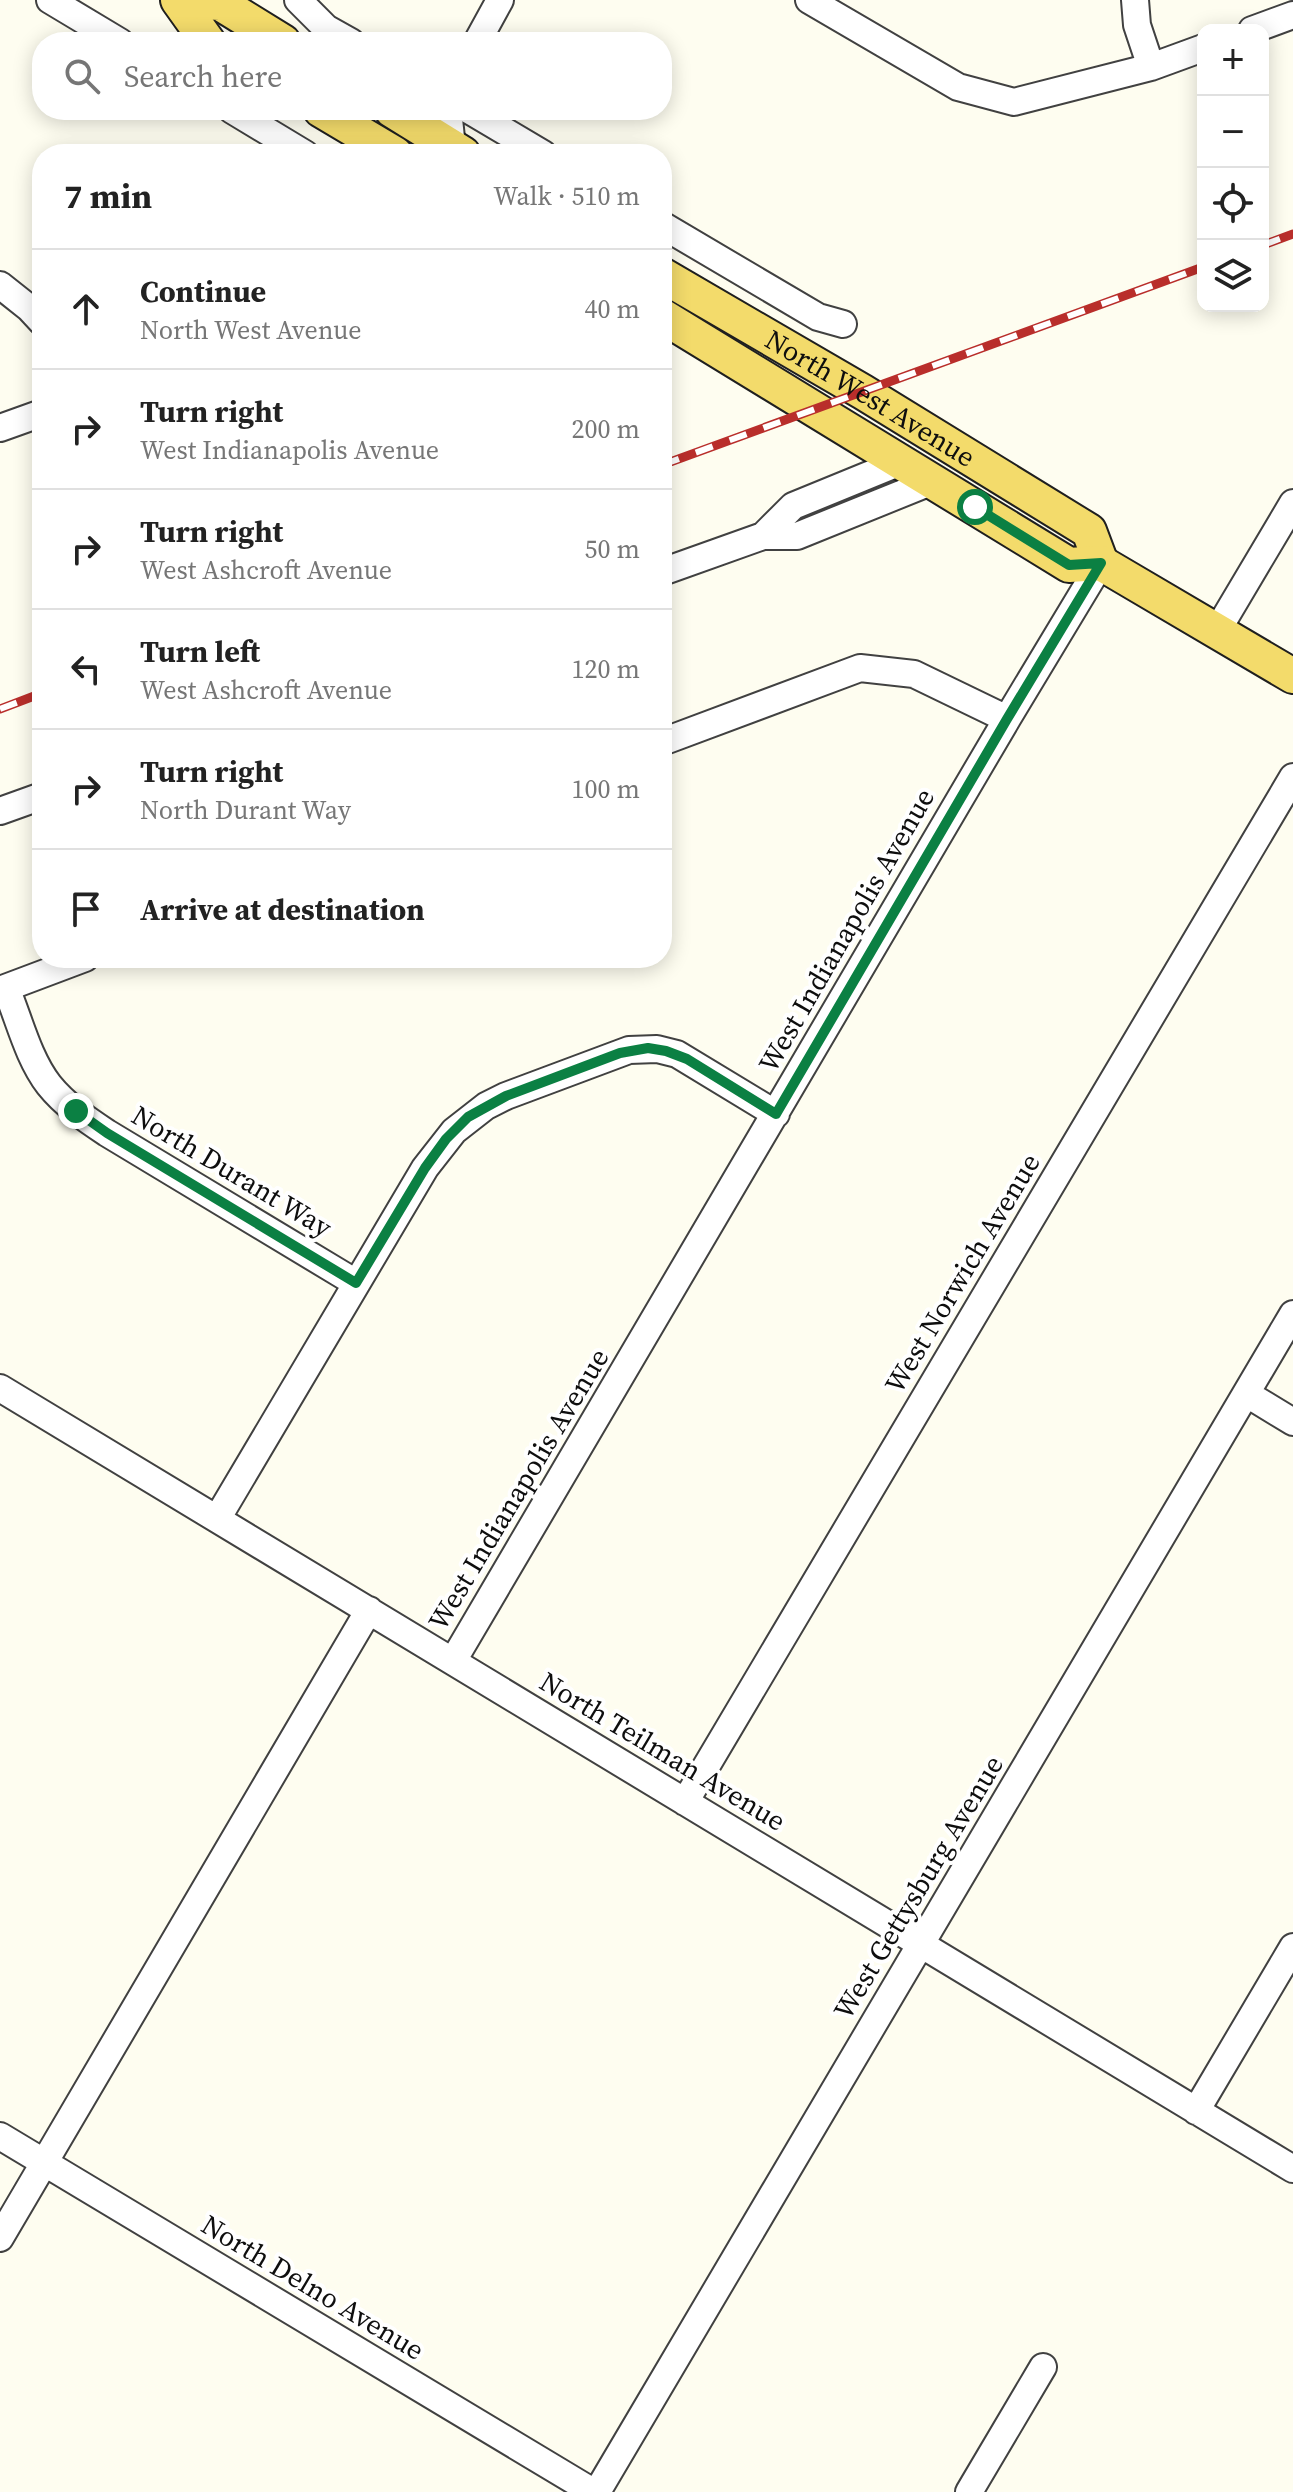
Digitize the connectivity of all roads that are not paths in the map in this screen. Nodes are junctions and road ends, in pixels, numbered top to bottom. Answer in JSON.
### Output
{"nodes":[{"id":1,"x":50,"y":0,"type":"edge"},
{"id":2,"x":180,"y":0,"type":"edge"},
{"id":3,"x":298,"y":0,"type":"edge"},
{"id":4,"x":500,"y":0,"type":"edge"},
{"id":5,"x":809,"y":0,"type":"edge"},
{"id":6,"x":1135,"y":0,"type":"edge"},
{"id":7,"x":1293,"y":15,"type":"edge"},
{"id":8,"x":1268,"y":24,"type":"edge"},
{"id":9,"x":103,"y":32,"type":"edge"},
{"id":10,"x":201,"y":32,"type":"edge"},
{"id":11,"x":267,"y":32,"type":"edge"},
{"id":12,"x":333,"y":32,"type":"edge"},
{"id":13,"x":482,"y":32,"type":"edge"},
{"id":14,"x":1197,"y":50,"type":"edge"},
{"id":15,"x":1151,"y":67,"type":"junction"},
{"id":16,"x":249,"y":120,"type":"edge"},
{"id":17,"x":338,"y":120,"type":"edge"},
{"id":18,"x":407,"y":120,"type":"edge"},
{"id":19,"x":450,"y":120,"type":"edge"},
{"id":20,"x":486,"y":120,"type":"edge"},
{"id":21,"x":288,"y":144,"type":"edge"},
{"id":22,"x":378,"y":144,"type":"edge"},
{"id":23,"x":444,"y":144,"type":"edge"},
{"id":24,"x":454,"y":144,"type":"edge"},
{"id":25,"x":526,"y":144,"type":"edge"},
{"id":26,"x":672,"y":231,"type":"edge"},
{"id":27,"x":672,"y":281,"type":"edge"},
{"id":28,"x":0,"y":285,"type":"edge"},
{"id":29,"x":32,"y":311,"type":"edge"},
{"id":30,"x":672,"y":322,"type":"edge"},
{"id":31,"x":843,"y":324,"type":"dead end"},
{"id":32,"x":32,"y":417,"type":"edge"},
{"id":33,"x":0,"y":428,"type":"edge"},
{"id":34,"x":903,"y":461,"type":"junction"},
{"id":35,"x":933,"y":481,"type":"junction"},
{"id":36,"x":1011,"y":483,"type":"junction"},
{"id":37,"x":1293,"y":503,"type":"edge"},
{"id":38,"x":763,"y":536,"type":"junction"},
{"id":39,"x":1101,"y":563,"type":"junction"},
{"id":40,"x":672,"y":568,"type":"edge"},
{"id":41,"x":1217,"y":631,"type":"junction"},
{"id":42,"x":1293,"y":676,"type":"edge"},
{"id":43,"x":1007,"y":719,"type":"junction"},
{"id":44,"x":672,"y":738,"type":"edge"},
{"id":45,"x":1293,"y":777,"type":"edge"},
{"id":46,"x":32,"y":800,"type":"edge"},
{"id":47,"x":0,"y":811,"type":"edge"},
{"id":48,"x":59,"y":968,"type":"edge"},
{"id":49,"x":3,"y":989,"type":"edge"},
{"id":50,"x":776,"y":1114,"type":"junction"},
{"id":51,"x":356,"y":1283,"type":"junction"},
{"id":52,"x":1293,"y":1314,"type":"edge"},
{"id":53,"x":0,"y":1388,"type":"edge"},
{"id":54,"x":1247,"y":1394,"type":"junction"},
{"id":55,"x":1293,"y":1422,"type":"edge"},
{"id":56,"x":217,"y":1519,"type":"junction"},
{"id":57,"x":369,"y":1610,"type":"junction"},
{"id":58,"x":453,"y":1661,"type":"junction"},
{"id":59,"x":685,"y":1802,"type":"junction"},
{"id":60,"x":921,"y":1945,"type":"junction"},
{"id":61,"x":1293,"y":1947,"type":"edge"},
{"id":62,"x":1196,"y":2111,"type":"junction"},
{"id":63,"x":0,"y":2136,"type":"edge"},
{"id":64,"x":45,"y":2163,"type":"junction"},
{"id":65,"x":1293,"y":2169,"type":"edge"},
{"id":66,"x":0,"y":2238,"type":"edge"},
{"id":67,"x":1043,"y":2367,"type":"dead end"},
{"id":68,"x":595,"y":2492,"type":"edge"},
{"id":69,"x":969,"y":2492,"type":"edge"}],
"edges":[{"from":1,"to":9,"type":"street"},
{"from":2,"to":10,"type":"main road"},
{"from":2,"to":11,"type":"main road"},
{"from":3,"to":12,"type":"street"},
{"from":4,"to":13,"type":"street"},
{"from":5,"to":15,"type":"street"},
{"from":6,"to":15,"type":"street"},
{"from":7,"to":8,"type":"street"},
{"from":14,"to":15,"type":"street"},
{"from":16,"to":21,"type":"street"},
{"from":17,"to":22,"type":"main road"},
{"from":18,"to":23,"type":"main road"},
{"from":19,"to":24,"type":"street"},
{"from":20,"to":25,"type":"street"},
{"from":26,"to":31,"type":"street"},
{"from":27,"to":36,"type":"main road","name":"North West Avenue"},
{"from":28,"to":29,"type":"street"},
{"from":30,"to":34,"type":"main road","name":"North West Avenue"},
{"from":32,"to":33,"type":"street"},
{"from":34,"to":35,"type":"main road","name":"North West Avenue"},
{"from":34,"to":36,"type":"main road"},
{"from":34,"to":38,"type":"street"},
{"from":35,"to":38,"type":"street"},
{"from":35,"to":39,"type":"main road","name":"North West Avenue"},
{"from":36,"to":39,"type":"main road","name":"North West Avenue"},
{"from":37,"to":41,"type":"street"},
{"from":38,"to":40,"type":"street"},
{"from":39,"to":41,"type":"main road","name":"North West Avenue"},
{"from":39,"to":43,"type":"street","name":"West Indianapolis Avenue"},
{"from":41,"to":42,"type":"main road","name":"North West Avenue"},
{"from":43,"to":44,"type":"street"},
{"from":43,"to":50,"type":"street","name":"West Indianapolis Avenue"},
{"from":45,"to":59,"type":"street","name":"West Norwich Avenue"},
{"from":46,"to":47,"type":"street"},
{"from":48,"to":49,"type":"street"},
{"from":49,"to":51,"type":"street","name":"North Durant Way"},
{"from":50,"to":51,"type":"street"},
{"from":50,"to":58,"type":"street","name":"West Indianapolis Avenue"},
{"from":51,"to":56,"type":"street"},
{"from":52,"to":54,"type":"street","name":"West Gettysburg Avenue"},
{"from":53,"to":56,"type":"street","name":"North Teilman Avenue"},
{"from":54,"to":55,"type":"street"},
{"from":54,"to":60,"type":"street","name":"West Gettysburg Avenue"},
{"from":56,"to":57,"type":"street","name":"North Teilman Avenue"},
{"from":57,"to":58,"type":"street","name":"North Teilman Avenue"},
{"from":57,"to":64,"type":"street"},
{"from":58,"to":59,"type":"street","name":"North Teilman Avenue"},
{"from":59,"to":60,"type":"street","name":"North Teilman Avenue"},
{"from":60,"to":62,"type":"street","name":"North Teilman Avenue"},
{"from":60,"to":68,"type":"street","name":"West Gettysburg Avenue"},
{"from":61,"to":62,"type":"street"},
{"from":62,"to":65,"type":"street","name":"North Teilman Avenue"},
{"from":63,"to":64,"type":"street","name":"North Delno Avenue"},
{"from":64,"to":66,"type":"street"},
{"from":64,"to":68,"type":"street","name":"North Delno Avenue"},
{"from":67,"to":69,"type":"street"}]}
